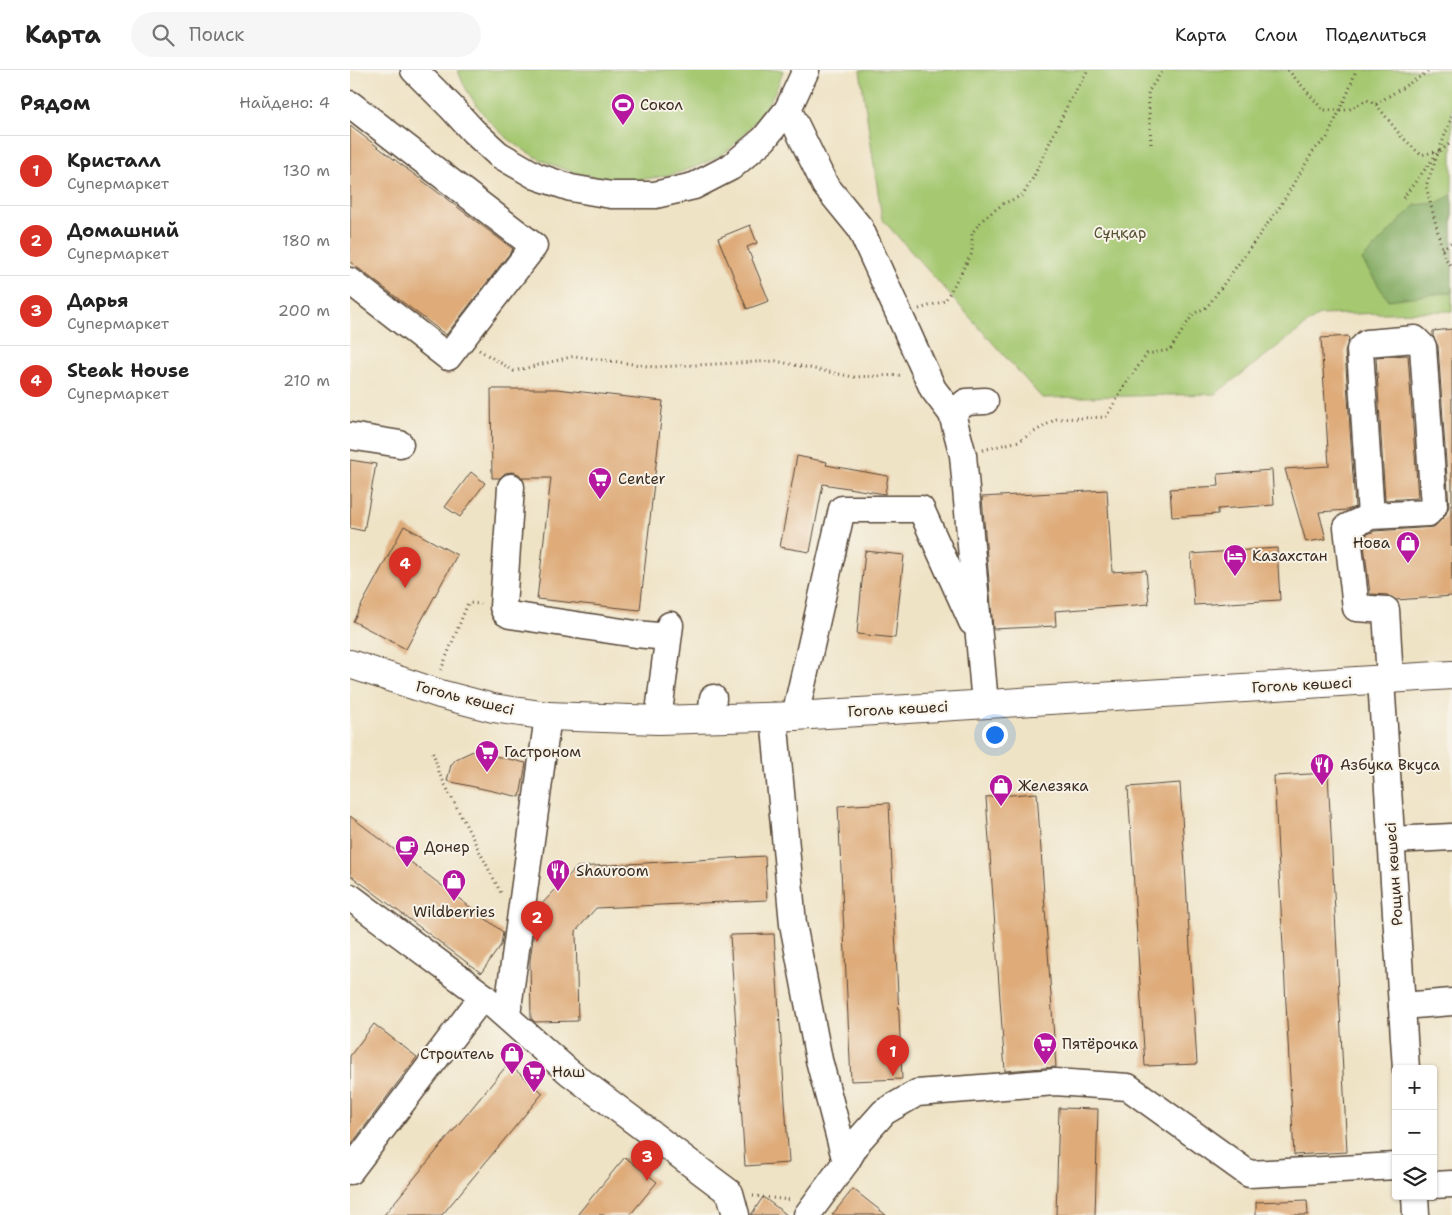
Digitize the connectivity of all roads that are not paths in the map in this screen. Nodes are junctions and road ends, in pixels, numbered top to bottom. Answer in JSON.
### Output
{"nodes":[{"id":1,"x":414,"y":70,"type":"edge"},
{"id":2,"x":806,"y":70,"type":"edge"},
{"id":3,"x":350,"y":104,"type":"edge"},
{"id":4,"x":788,"y":109,"type":"junction"},
{"id":5,"x":350,"y":281,"type":"edge"},
{"id":6,"x":985,"y":401,"type":"dead end"},
{"id":7,"x":952,"y":414,"type":"junction"},
{"id":8,"x":350,"y":436,"type":"edge"},
{"id":9,"x":400,"y":444,"type":"dead end"},
{"id":10,"x":511,"y":487,"type":"dead end"},
{"id":11,"x":1371,"y":516,"type":"junction"},
{"id":12,"x":980,"y":638,"type":"junction"},
{"id":13,"x":350,"y":664,"type":"edge"},
{"id":14,"x":1452,"y":675,"type":"edge"},
{"id":15,"x":1386,"y":680,"type":"junction"},
{"id":16,"x":985,"y":704,"type":"junction"},
{"id":17,"x":548,"y":716,"type":"junction"},
{"id":18,"x":784,"y":716,"type":"junction"},
{"id":19,"x":658,"y":720,"type":"junction"},
{"id":20,"x":1452,"y":837,"type":"edge"},
{"id":21,"x":1392,"y":840,"type":"junction"},
{"id":22,"x":350,"y":897,"type":"edge"},
{"id":23,"x":483,"y":996,"type":"junction"},
{"id":24,"x":1452,"y":1002,"type":"edge"},
{"id":25,"x":1402,"y":1006,"type":"junction"},
{"id":26,"x":507,"y":1015,"type":"junction"},
{"id":27,"x":1406,"y":1065,"type":"edge"},
{"id":28,"x":846,"y":1162,"type":"junction"},
{"id":29,"x":1392,"y":1166,"type":"edge"},
{"id":30,"x":350,"y":1172,"type":"edge"},
{"id":31,"x":1452,"y":1184,"type":"edge"},
{"id":32,"x":1437,"y":1185,"type":"edge"},
{"id":33,"x":1415,"y":1200,"type":"edge"},
{"id":34,"x":733,"y":1204,"type":"edge"},
{"id":35,"x":810,"y":1212,"type":"edge"},
{"id":36,"x":1416,"y":1215,"type":"edge"}],
"edges":[{"from":1,"to":4,"type":"street"},
{"from":2,"to":4,"type":"street"},
{"from":3,"to":5,"type":"street"},
{"from":4,"to":7,"type":"street"},
{"from":6,"to":7,"type":"street"},
{"from":7,"to":12,"type":"street"},
{"from":8,"to":9,"type":"street"},
{"from":10,"to":19,"type":"street"},
{"from":11,"to":11,"type":"street"},
{"from":11,"to":15,"type":"street","name":"Рощин көшесі"},
{"from":12,"to":16,"type":"street"},
{"from":12,"to":18,"type":"street"},
{"from":13,"to":17,"type":"main road","name":"Гоголь көшесі"},
{"from":14,"to":15,"type":"main road","name":"Гоголь көшесі"},
{"from":15,"to":16,"type":"main road","name":"Гоголь көшесі"},
{"from":15,"to":21,"type":"street","name":"Рощин көшесі"},
{"from":16,"to":18,"type":"main road","name":"Гоголь көшесі"},
{"from":17,"to":19,"type":"main road","name":"Гоголь көшесі"},
{"from":17,"to":26,"type":"street"},
{"from":18,"to":19,"type":"main road","name":"Гоголь көшесі"},
{"from":18,"to":28,"type":"street"},
{"from":20,"to":21,"type":"street"},
{"from":21,"to":25,"type":"street","name":"Рощин көшесі"},
{"from":22,"to":23,"type":"street"},
{"from":23,"to":26,"type":"street"},
{"from":23,"to":30,"type":"street"},
{"from":24,"to":25,"type":"street"},
{"from":25,"to":27,"type":"street","name":"Рощин көшесі"},
{"from":26,"to":34,"type":"street"},
{"from":28,"to":29,"type":"street"},
{"from":28,"to":35,"type":"street"},
{"from":31,"to":32,"type":"street"},
{"from":33,"to":36,"type":"street"}]}
